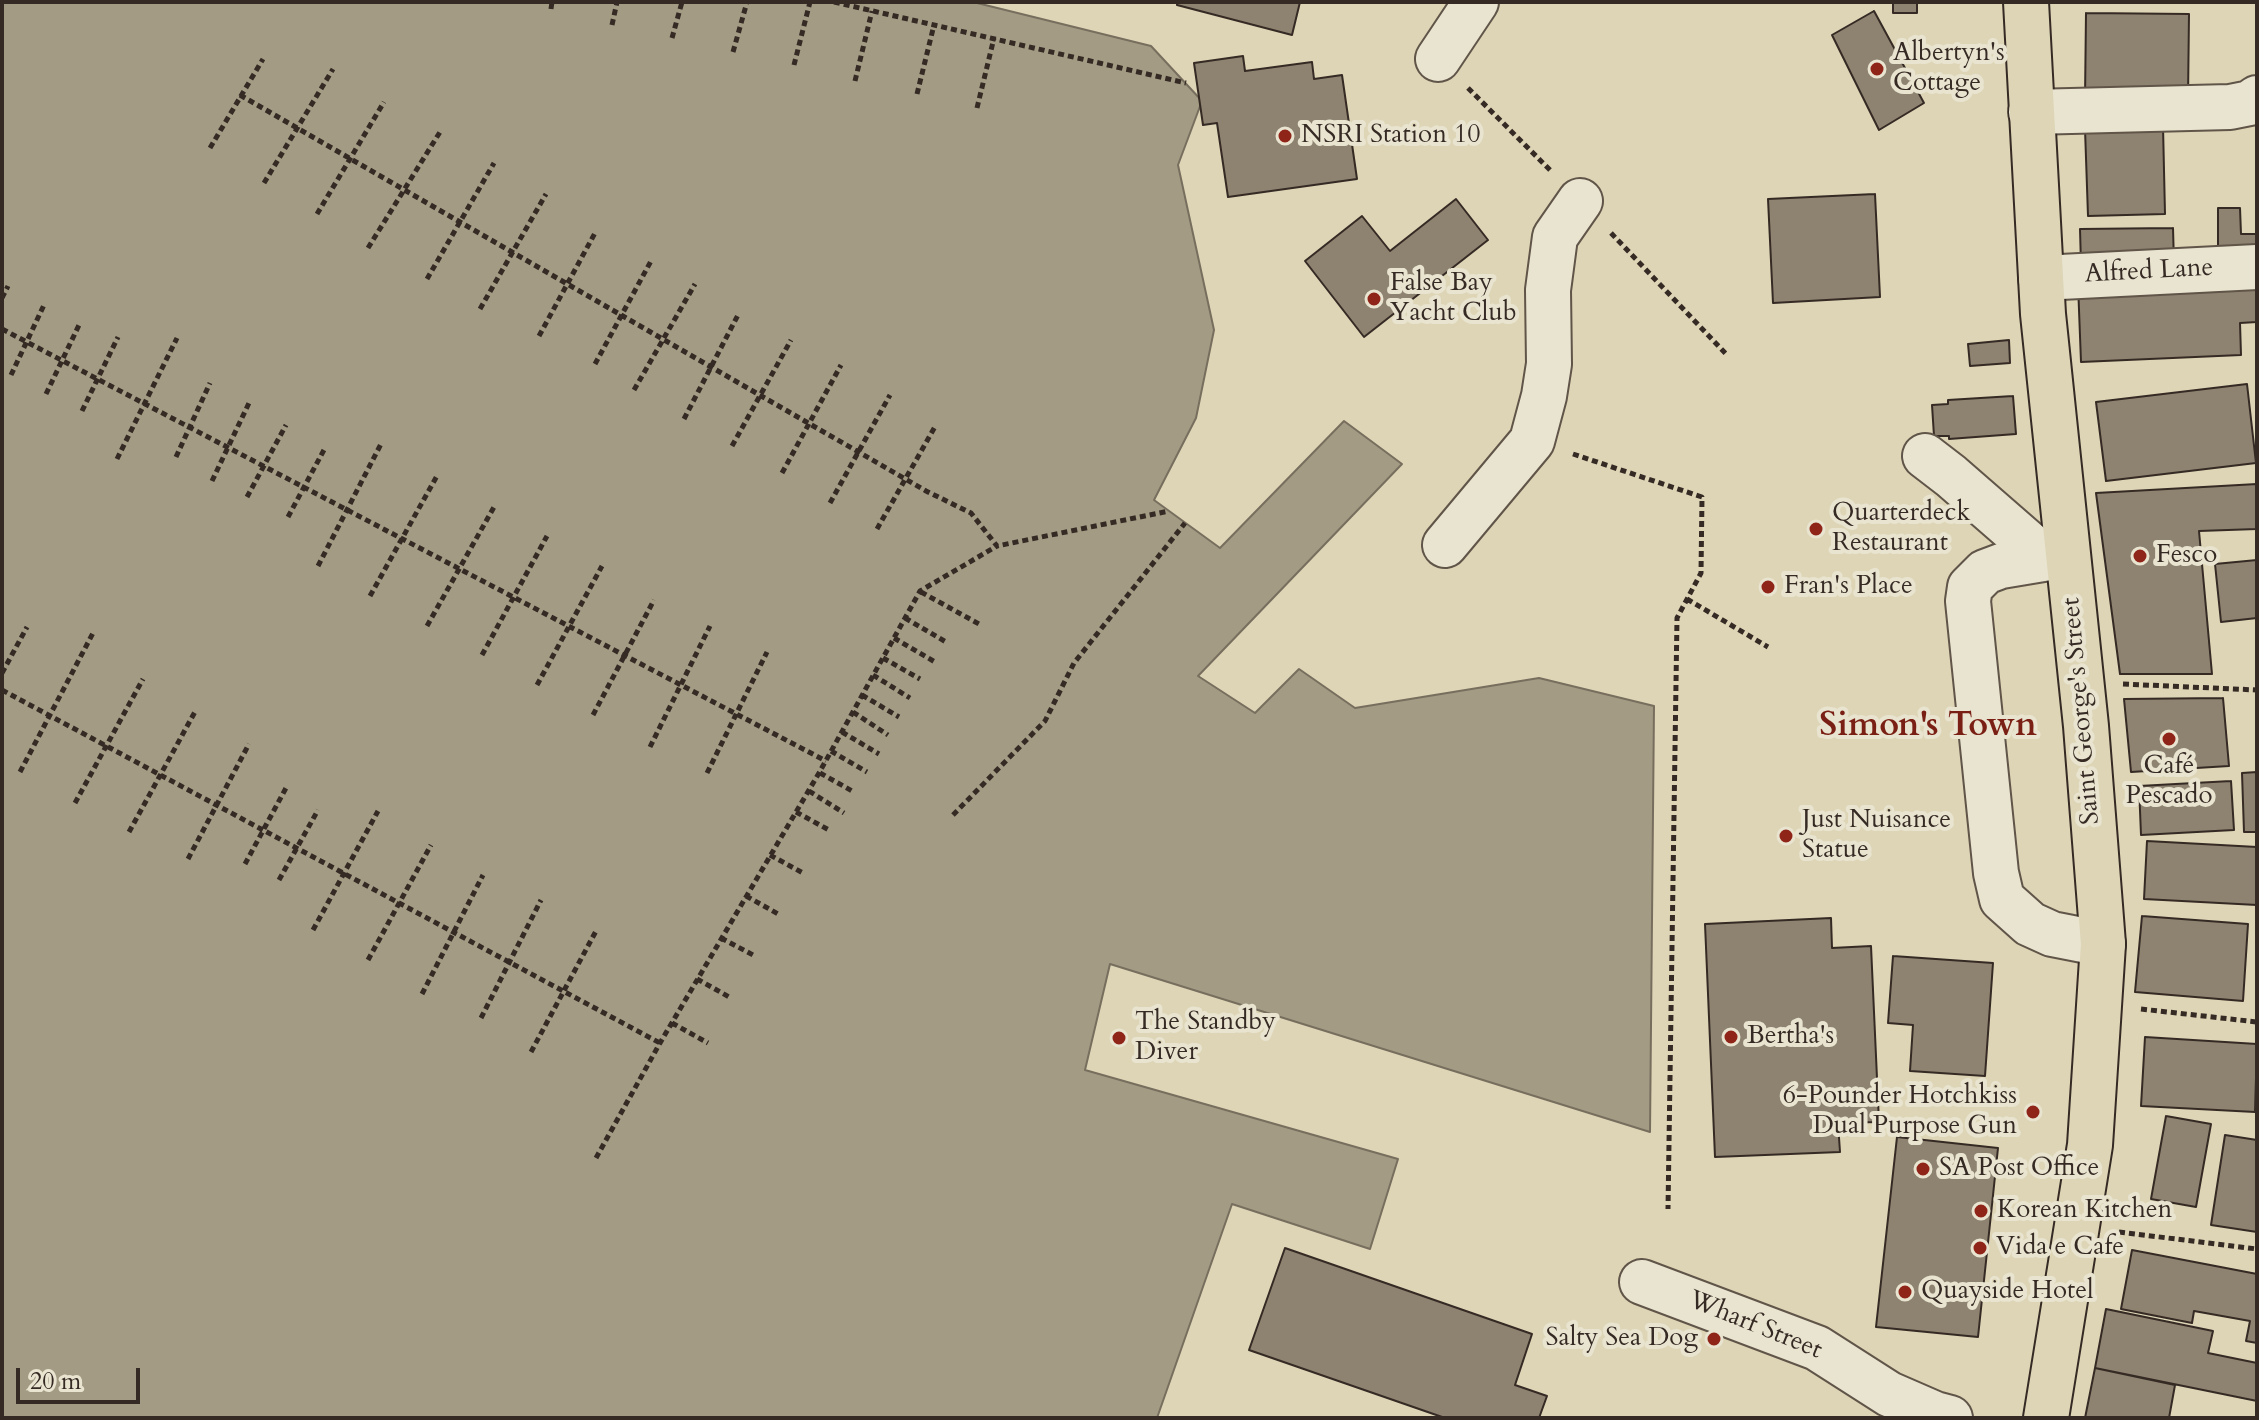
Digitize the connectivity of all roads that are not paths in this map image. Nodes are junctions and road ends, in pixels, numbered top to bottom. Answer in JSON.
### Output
{"nodes":[{"id":1,"x":1476,"y":2,"type":"edge"},
{"id":2,"x":2026,"y":2,"type":"edge"},
{"id":3,"x":1438,"y":59,"type":"dead end"},
{"id":4,"x":2257,"y":98,"type":"edge"},
{"id":5,"x":2031,"y":112,"type":"junction"},
{"id":6,"x":1580,"y":201,"type":"dead end"},
{"id":7,"x":2257,"y":267,"type":"edge"},
{"id":8,"x":2041,"y":278,"type":"junction"},
{"id":9,"x":1925,"y":456,"type":"dead end"},
{"id":10,"x":1445,"y":545,"type":"dead end"},
{"id":11,"x":2056,"y":556,"type":"junction"},
{"id":12,"x":2103,"y":944,"type":"junction"},
{"id":13,"x":1642,"y":1282,"type":"dead end"},
{"id":14,"x":1950,"y":1418,"type":"edge"},
{"id":15,"x":2046,"y":1418,"type":"edge"}],
"edges":[{"from":1,"to":3,"type":"street"},
{"from":2,"to":5,"type":"main road","name":"Saint George's Street"},
{"from":4,"to":5,"type":"street"},
{"from":5,"to":8,"type":"main road","name":"Saint George's Street"},
{"from":6,"to":10,"type":"street"},
{"from":7,"to":8,"type":"street","name":"Alfred Lane"},
{"from":8,"to":11,"type":"main road","name":"Saint George's Street"},
{"from":9,"to":11,"type":"street"},
{"from":11,"to":12,"type":"main road","name":"Saint George's Street"},
{"from":11,"to":12,"type":"street"},
{"from":12,"to":15,"type":"main road","name":"Saint George's Street"},
{"from":13,"to":14,"type":"street","name":"Wharf Street"}]}
